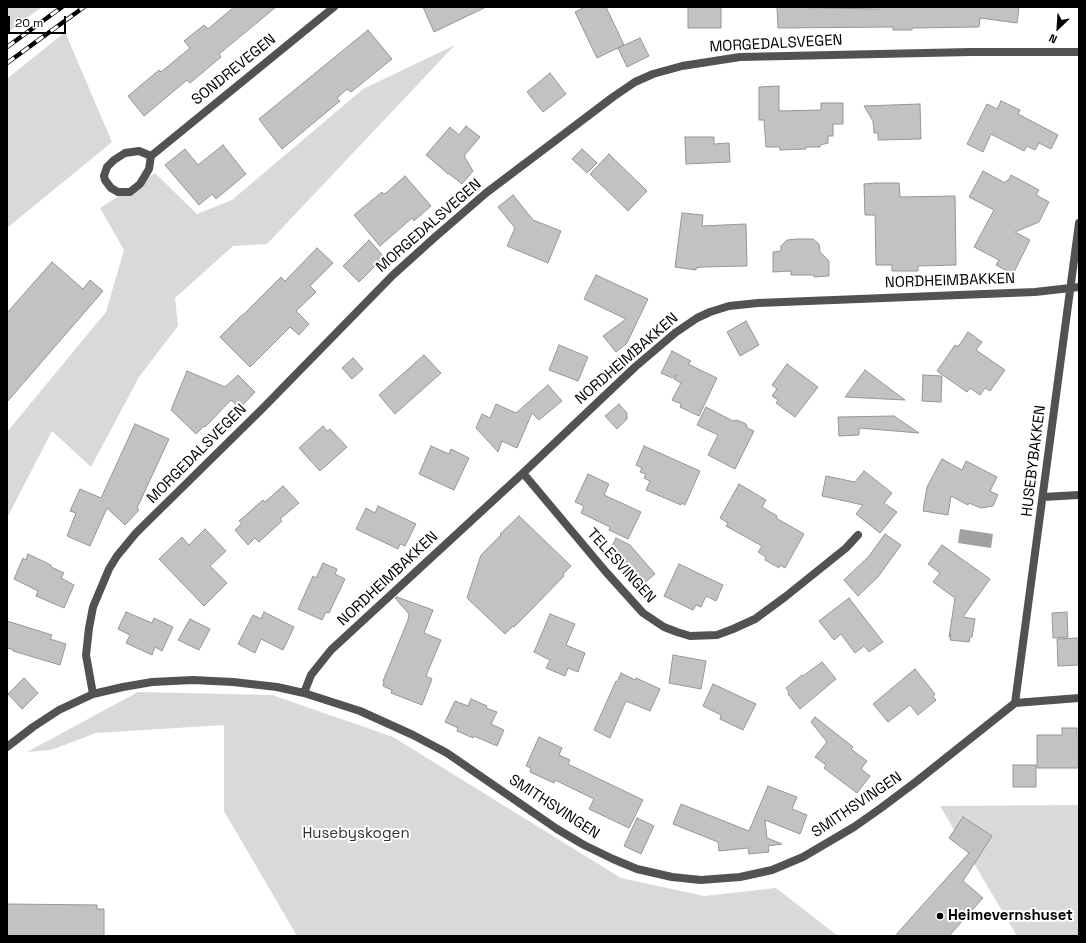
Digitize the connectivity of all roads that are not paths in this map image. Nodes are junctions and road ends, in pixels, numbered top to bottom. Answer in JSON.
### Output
{"nodes":[{"id":1,"x":334,"y":7,"type":"edge"},
{"id":2,"x":1079,"y":52,"type":"edge"},
{"id":3,"x":151,"y":156,"type":"junction"},
{"id":4,"x":1079,"y":223,"type":"edge"},
{"id":5,"x":1079,"y":287,"type":"edge"},
{"id":6,"x":1070,"y":288,"type":"junction"},
{"id":7,"x":523,"y":473,"type":"junction"},
{"id":8,"x":1079,"y":495,"type":"edge"},
{"id":9,"x":1043,"y":497,"type":"junction"},
{"id":10,"x":858,"y":535,"type":"dead end"},
{"id":11,"x":304,"y":693,"type":"junction"},
{"id":12,"x":93,"y":694,"type":"junction"},
{"id":13,"x":1079,"y":698,"type":"edge"},
{"id":14,"x":1015,"y":703,"type":"junction"},
{"id":15,"x":7,"y":747,"type":"edge"}],
"edges":[{"from":1,"to":3,"type":"street","name":"SONDREVEGEN"},
{"from":2,"to":12,"type":"street","name":"MORGEDALSVEGEN"},
{"from":3,"to":3,"type":"street"},
{"from":4,"to":6,"type":"street","name":"HUSEBYBAKKEN"},
{"from":5,"to":6,"type":"street","name":"NORDHEIMBAKKEN"},
{"from":6,"to":7,"type":"street","name":"NORDHEIMBAKKEN"},
{"from":6,"to":9,"type":"street","name":"HUSEBYBAKKEN"},
{"from":7,"to":10,"type":"street","name":"TELESVINGEN"},
{"from":7,"to":11,"type":"street","name":"NORDHEIMBAKKEN"},
{"from":8,"to":9,"type":"street"},
{"from":9,"to":14,"type":"street","name":"HUSEBYBAKKEN"},
{"from":11,"to":12,"type":"street","name":"SMITHSVINGEN"},
{"from":11,"to":14,"type":"street","name":"SMITHSVINGEN"},
{"from":12,"to":15,"type":"street"},
{"from":13,"to":14,"type":"street"}]}
